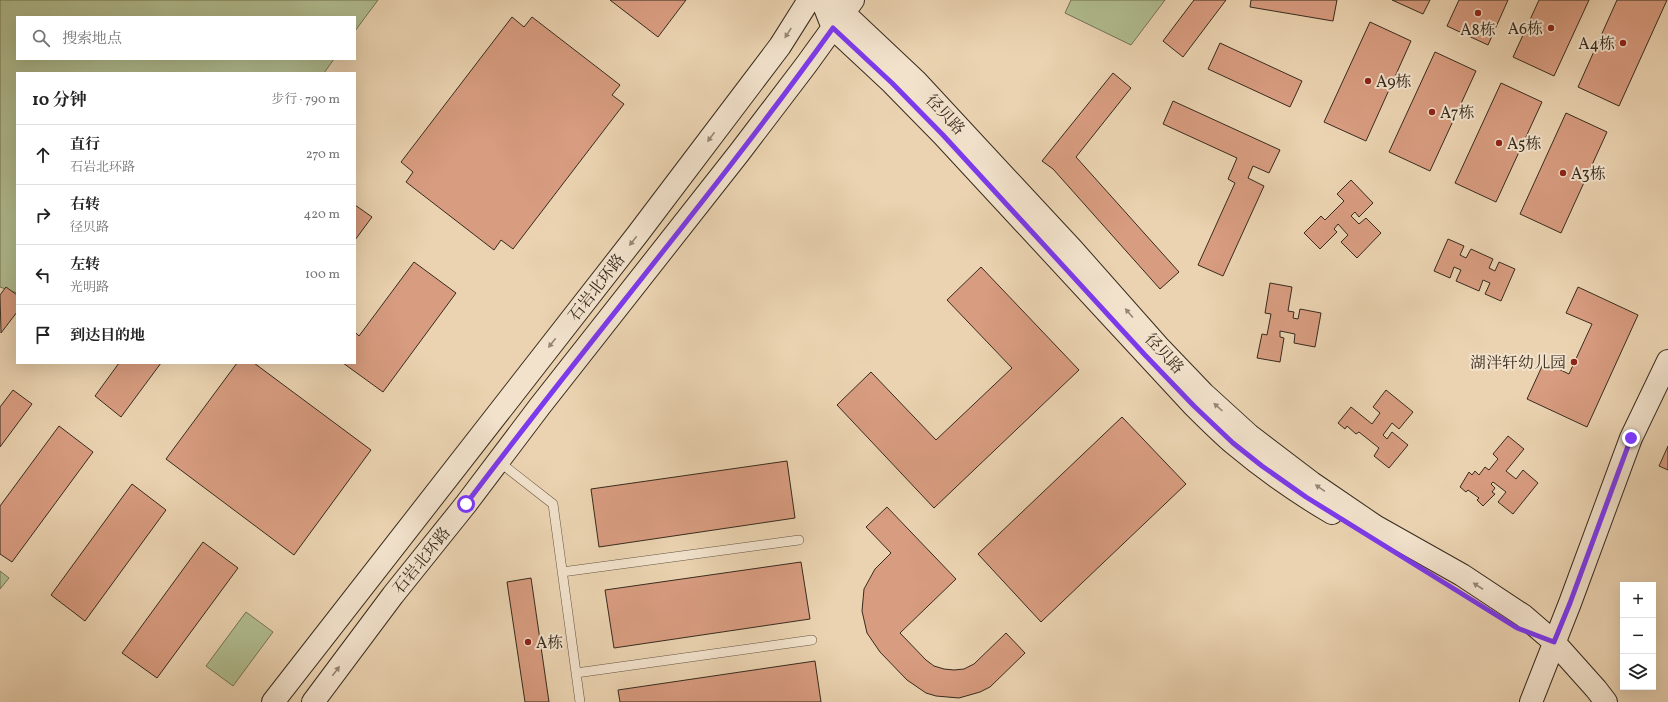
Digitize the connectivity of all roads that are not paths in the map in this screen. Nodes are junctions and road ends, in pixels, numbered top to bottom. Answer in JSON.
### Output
{"nodes":[{"id":1,"x":809,"y":0,"type":"edge"},
{"id":2,"x":822,"y":0,"type":"edge"},
{"id":3,"x":840,"y":10,"type":"edge"},
{"id":4,"x":1668,"y":361,"type":"edge"},
{"id":5,"x":498,"y":461,"type":"junction"},
{"id":6,"x":799,"y":540,"type":"dead end"},
{"id":7,"x":562,"y":572,"type":"junction"},
{"id":8,"x":812,"y":640,"type":"dead end"},
{"id":9,"x":1554,"y":642,"type":"junction"},
{"id":10,"x":576,"y":673,"type":"junction"},
{"id":11,"x":273,"y":702,"type":"edge"},
{"id":12,"x":312,"y":702,"type":"edge"},
{"id":13,"x":580,"y":702,"type":"edge"},
{"id":14,"x":1531,"y":702,"type":"edge"},
{"id":15,"x":1606,"y":702,"type":"edge"}],
"edges":[{"from":1,"to":11,"type":"main road","name":"石岩北环路","one_way":true},
{"from":2,"to":3,"type":"main road","name":"径贝路"},
{"from":3,"to":5,"type":"main road","name":"石岩北环路"},
{"from":3,"to":9,"type":"main road","name":"径贝路"},
{"from":4,"to":9,"type":"main road"},
{"from":5,"to":7,"type":"lane"},
{"from":12,"to":5,"type":"main road","name":"石岩北环路","one_way":true},
{"from":6,"to":7,"type":"lane"},
{"from":7,"to":10,"type":"lane"},
{"from":8,"to":10,"type":"lane"},
{"from":9,"to":14,"type":"main road"},
{"from":9,"to":15,"type":"main road","name":"径贝路"},
{"from":10,"to":13,"type":"lane"}]}
